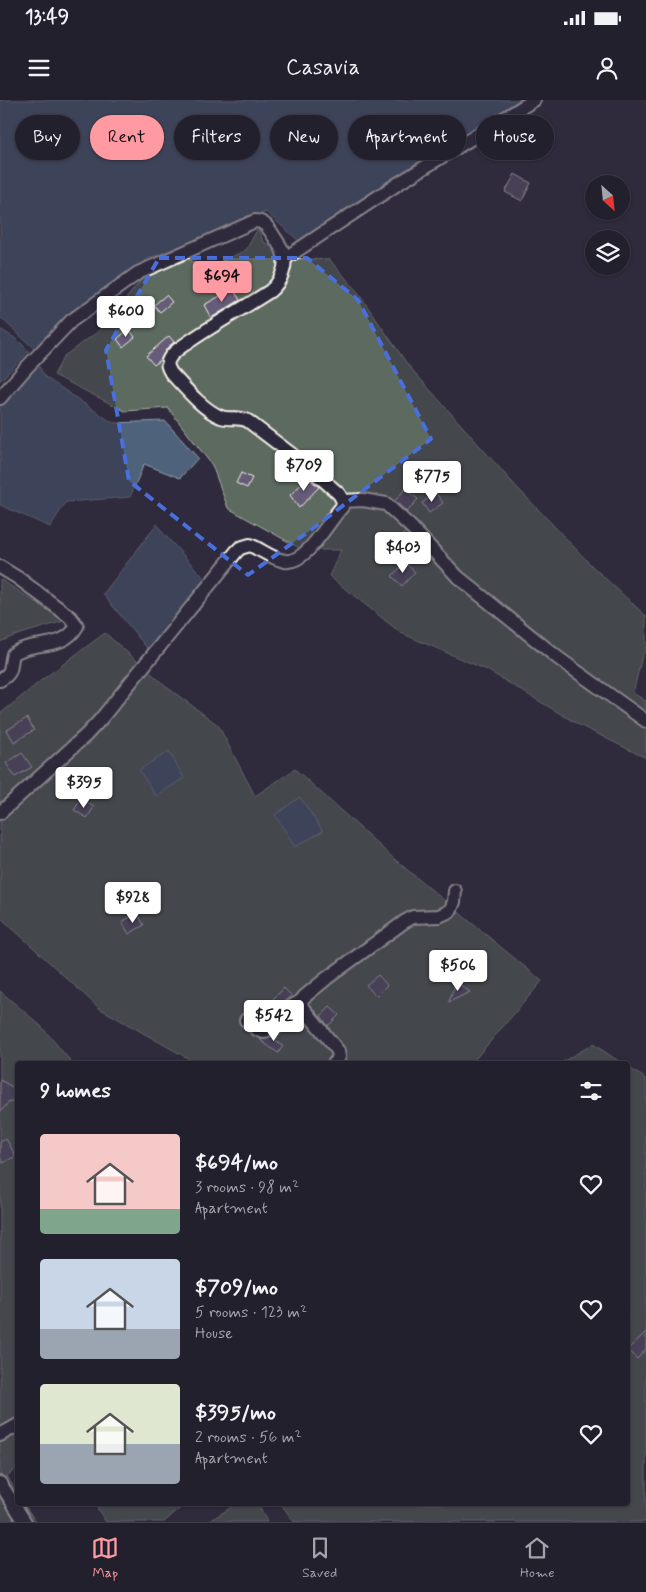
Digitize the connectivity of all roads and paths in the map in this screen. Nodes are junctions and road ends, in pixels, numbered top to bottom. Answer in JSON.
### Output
{"nodes":[{"id":1,"x":534,"y":100,"type":"edge"},
{"id":2,"x":284,"y":258,"type":"junction"},
{"id":3,"x":0,"y":398,"type":"edge"},
{"id":4,"x":343,"y":501,"type":"junction"},
{"id":5,"x":0,"y":567,"type":"edge"},
{"id":6,"x":0,"y":680,"type":"edge"},
{"id":7,"x":646,"y":722,"type":"edge"},
{"id":8,"x":0,"y":813,"type":"edge"},
{"id":9,"x":455,"y":891,"type":"dead end"},
{"id":10,"x":301,"y":1001,"type":"junction"},
{"id":11,"x":246,"y":1020,"type":"dead end"},
{"id":12,"x":336,"y":1061,"type":"edge"},
{"id":13,"x":15,"y":1427,"type":"edge"},
{"id":14,"x":0,"y":1435,"type":"edge"},
{"id":15,"x":0,"y":1483,"type":"edge"},
{"id":16,"x":25,"y":1522,"type":"edge"}],
"edges":[{"from":1,"to":2,"type":"street"},
{"from":2,"to":3,"type":"street"},
{"from":2,"to":4,"type":"street"},
{"from":4,"to":7,"type":"street"},
{"from":4,"to":8,"type":"street"},
{"from":5,"to":6,"type":"street"},
{"from":9,"to":10,"type":"street"},
{"from":10,"to":11,"type":"street"},
{"from":10,"to":12,"type":"street"},
{"from":13,"to":14,"type":"street"},
{"from":15,"to":16,"type":"street"}]}
